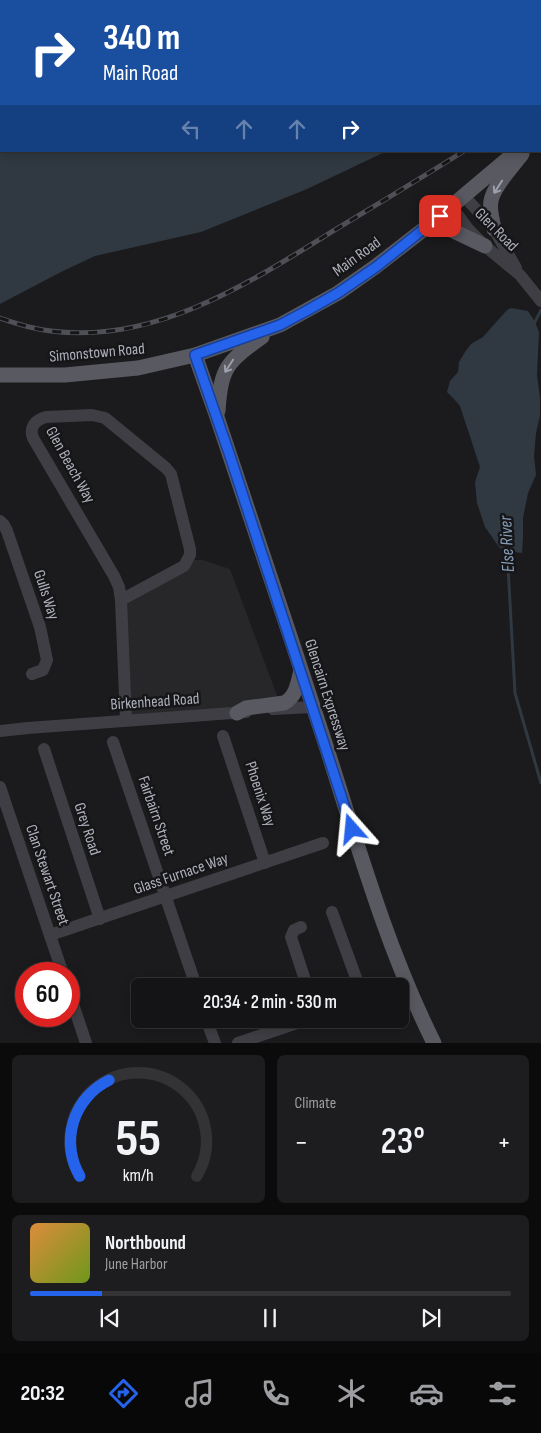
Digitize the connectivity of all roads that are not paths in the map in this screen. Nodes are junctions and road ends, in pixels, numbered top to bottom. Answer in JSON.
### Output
{"nodes":[{"id":1,"x":516,"y":152,"type":"edge"},
{"id":2,"x":523,"y":152,"type":"edge"},
{"id":3,"x":464,"y":196,"type":"junction"},
{"id":4,"x":451,"y":206,"type":"junction"},
{"id":5,"x":428,"y":226,"type":"junction"},
{"id":6,"x":494,"y":230,"type":"junction"},
{"id":7,"x":485,"y":246,"type":"junction"},
{"id":8,"x":520,"y":275,"type":"junction"},
{"id":9,"x":541,"y":301,"type":"edge"},
{"id":10,"x":280,"y":325,"type":"junction"},
{"id":11,"x":195,"y":355,"type":"junction"},
{"id":12,"x":0,"y":375,"type":"edge"},
{"id":13,"x":217,"y":417,"type":"junction"},
{"id":14,"x":0,"y":521,"type":"edge"},
{"id":15,"x":121,"y":600,"type":"junction"},
{"id":16,"x":301,"y":670,"type":"junction"},
{"id":17,"x":32,"y":674,"type":"dead end"},
{"id":18,"x":313,"y":707,"type":"junction"},
{"id":19,"x":237,"y":713,"type":"junction"},
{"id":20,"x":126,"y":720,"type":"junction"},
{"id":21,"x":0,"y":731,"type":"edge"},
{"id":22,"x":223,"y":736,"type":"dead end"},
{"id":23,"x":113,"y":742,"type":"dead end"},
{"id":24,"x":44,"y":749,"type":"dead end"},
{"id":25,"x":0,"y":787,"type":"edge"},
{"id":26,"x":323,"y":843,"type":"dead end"},
{"id":27,"x":265,"y":863,"type":"junction"},
{"id":28,"x":166,"y":897,"type":"junction"},
{"id":29,"x":332,"y":912,"type":"dead end"},
{"id":30,"x":100,"y":920,"type":"junction"},
{"id":31,"x":301,"y":927,"type":"dead end"},
{"id":32,"x":50,"y":935,"type":"junction"},
{"id":33,"x":59,"y":962,"type":"edge"},
{"id":34,"x":193,"y":978,"type":"edge"},
{"id":35,"x":304,"y":978,"type":"edge"},
{"id":36,"x":356,"y":978,"type":"edge"},
{"id":37,"x":80,"y":1025,"type":"edge"},
{"id":38,"x":209,"y":1028,"type":"edge"},
{"id":39,"x":282,"y":1028,"type":"edge"},
{"id":40,"x":86,"y":1043,"type":"edge"},
{"id":41,"x":215,"y":1043,"type":"edge"},
{"id":42,"x":238,"y":1043,"type":"edge"},
{"id":43,"x":434,"y":1043,"type":"edge"}],
"edges":[{"from":1,"to":3,"type":"main road","name":"Main Road"},
{"from":2,"to":6,"type":"main road","one_way":true},
{"from":3,"to":4,"type":"main road","name":"Main Road"},
{"from":3,"to":6,"type":"street","name":"Glen Road"},
{"from":4,"to":5,"type":"main road","name":"Main Road"},
{"from":4,"to":7,"type":"street","name":"Glen Road"},
{"from":5,"to":7,"type":"main road"},
{"from":5,"to":10,"type":"main road","name":"Main Road"},
{"from":6,"to":8,"type":"street","name":"Glen Road"},
{"from":7,"to":8,"type":"street","name":"Glen Road"},
{"from":8,"to":9,"type":"street","name":"Glen Road"},
{"from":10,"to":11,"type":"main road","name":"Main Road"},
{"from":10,"to":13,"type":"main road","one_way":true},
{"from":11,"to":12,"type":"main road","name":"Simonstown Road"},
{"from":11,"to":13,"type":"main road","name":"Glencairn Expressway"},
{"from":13,"to":16,"type":"main road","name":"Glencairn Expressway"},
{"from":14,"to":17,"type":"street","name":"Gulls Way"},
{"from":15,"to":15,"type":"street","name":"Glen Beach Way"},
{"from":15,"to":20,"type":"street","name":"Glen Beach Way"},
{"from":16,"to":18,"type":"main road","name":"Glencairn Expressway"},
{"from":16,"to":19,"type":"main road"},
{"from":18,"to":19,"type":"street","name":"Birkenhead Road"},
{"from":18,"to":43,"type":"main road","name":"Glencairn Expressway"},
{"from":19,"to":20,"type":"street","name":"Birkenhead Road"},
{"from":20,"to":21,"type":"street","name":"Birkenhead Road"},
{"from":22,"to":27,"type":"street","name":"Phoenix Way"},
{"from":23,"to":28,"type":"street","name":"Fairbairn Street"},
{"from":24,"to":30,"type":"street","name":"Grey Road"},
{"from":25,"to":32,"type":"street","name":"Clan Stewart Street"},
{"from":26,"to":27,"type":"street","name":"Glass Furnace Way"},
{"from":27,"to":28,"type":"street","name":"Glass Furnace Way"},
{"from":28,"to":30,"type":"street","name":"Glass Furnace Way"},
{"from":28,"to":34,"type":"street","name":"Fairbairn Street"},
{"from":29,"to":36,"type":"street"},
{"from":30,"to":32,"type":"street","name":"Glass Furnace Way"},
{"from":31,"to":35,"type":"street"},
{"from":32,"to":33,"type":"street","name":"Clan Stewart Street"},
{"from":37,"to":40,"type":"street"},
{"from":38,"to":41,"type":"street"},
{"from":39,"to":42,"type":"street"}]}
